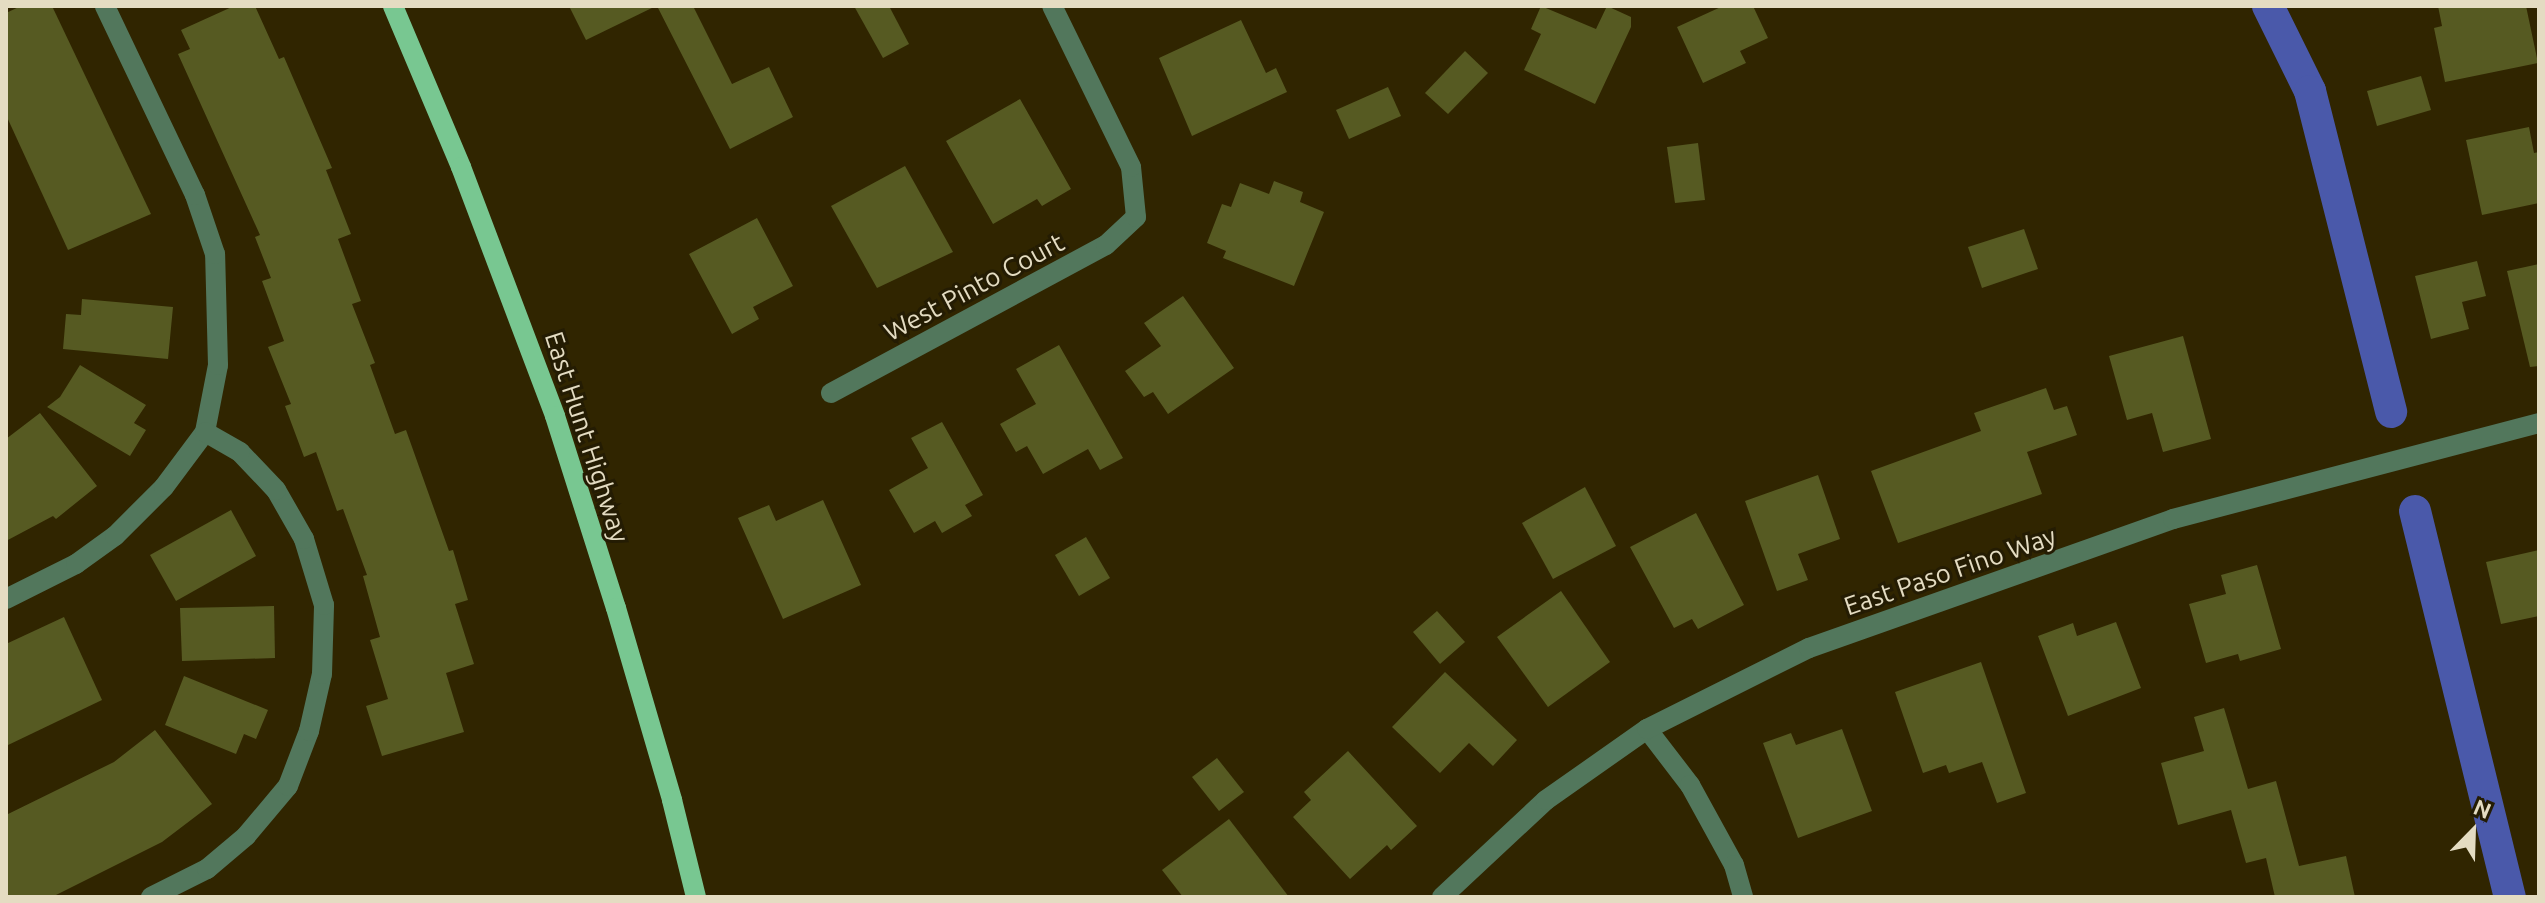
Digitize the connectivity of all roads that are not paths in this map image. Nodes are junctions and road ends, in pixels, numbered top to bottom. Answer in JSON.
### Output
{"nodes":[{"id":1,"x":105,"y":6,"type":"edge"},
{"id":2,"x":393,"y":6,"type":"edge"},
{"id":3,"x":1052,"y":6,"type":"edge"},
{"id":4,"x":831,"y":393,"type":"dead end"},
{"id":5,"x":2539,"y":423,"type":"edge"},
{"id":6,"x":205,"y":432,"type":"junction"},
{"id":7,"x":6,"y":599,"type":"edge"},
{"id":8,"x":1647,"y":729,"type":"junction"},
{"id":9,"x":151,"y":897,"type":"edge"},
{"id":10,"x":696,"y":897,"type":"edge"},
{"id":11,"x":1442,"y":897,"type":"edge"},
{"id":12,"x":1743,"y":897,"type":"edge"}],
"edges":[{"from":1,"to":6,"type":"street"},
{"from":2,"to":10,"type":"main road","name":"East Hunt Highway"},
{"from":3,"to":4,"type":"street","name":"West Pinto Court"},
{"from":5,"to":8,"type":"street","name":"East Paso Fino Way"},
{"from":6,"to":7,"type":"street"},
{"from":6,"to":9,"type":"street"},
{"from":8,"to":11,"type":"street","name":"East Paso Fino Way"},
{"from":8,"to":12,"type":"street"}]}
